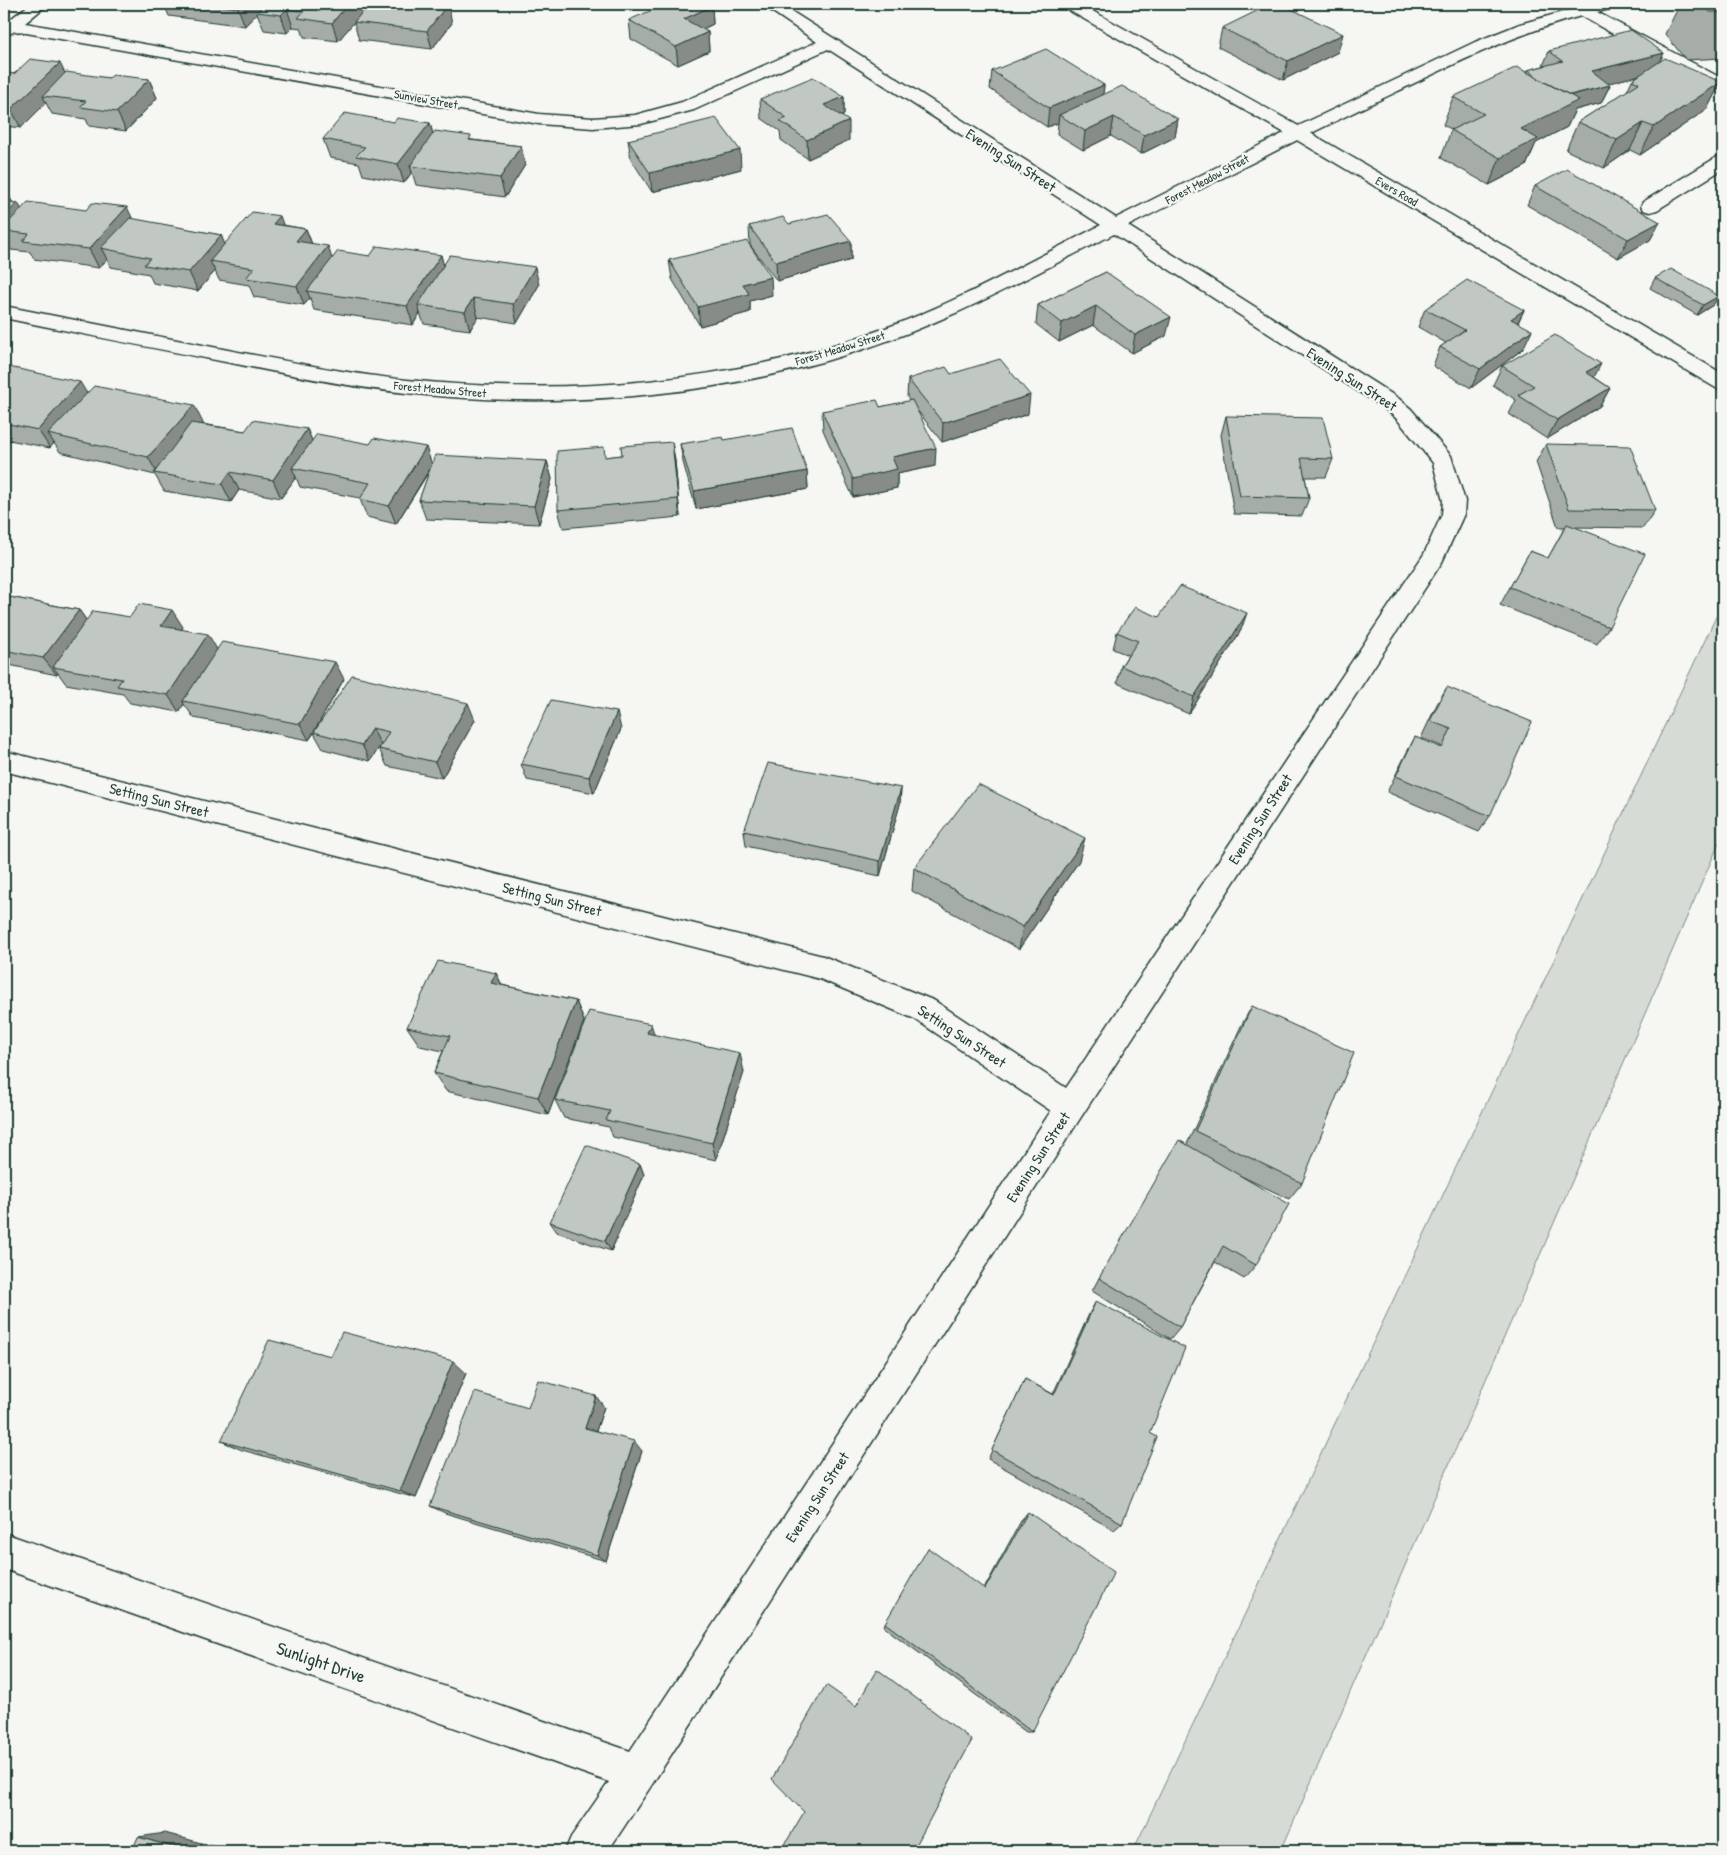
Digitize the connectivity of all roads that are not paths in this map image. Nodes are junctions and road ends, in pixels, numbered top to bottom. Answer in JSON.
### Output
{"nodes":[{"id":1,"x":40,"y":4,"type":"edge"},
{"id":2,"x":769,"y":4,"type":"edge"},
{"id":3,"x":1069,"y":4,"type":"edge"},
{"id":4,"x":1612,"y":4,"type":"edge"},
{"id":5,"x":1583,"y":11,"type":"junction"},
{"id":6,"x":8,"y":29,"type":"edge"},
{"id":7,"x":829,"y":43,"type":"junction"},
{"id":8,"x":1723,"y":86,"type":"edge"},
{"id":9,"x":1296,"y":132,"type":"junction"},
{"id":10,"x":1723,"y":161,"type":"edge"},
{"id":11,"x":1650,"y":206,"type":"dead end"},
{"id":12,"x":1114,"y":226,"type":"junction"},
{"id":13,"x":4,"y":312,"type":"edge"},
{"id":14,"x":1723,"y":383,"type":"edge"},
{"id":15,"x":4,"y":761,"type":"edge"},
{"id":16,"x":1070,"y":1107,"type":"junction"},
{"id":17,"x":4,"y":1551,"type":"edge"},
{"id":18,"x":638,"y":1773,"type":"junction"},
{"id":19,"x":585,"y":1851,"type":"edge"}],
"edges":[{"from":1,"to":6,"type":"street"},
{"from":2,"to":7,"type":"street","name":"Evening Sun Street"},
{"from":3,"to":9,"type":"street","name":"Evers Road"},
{"from":4,"to":5,"type":"street","name":"Forest Meadow Street"},
{"from":5,"to":8,"type":"street"},
{"from":5,"to":9,"type":"street","name":"Forest Meadow Street"},
{"from":6,"to":7,"type":"street","name":"Sunview Street"},
{"from":7,"to":12,"type":"street","name":"Evening Sun Street"},
{"from":9,"to":12,"type":"street","name":"Forest Meadow Street"},
{"from":9,"to":14,"type":"street","name":"Evers Road"},
{"from":10,"to":11,"type":"street"},
{"from":12,"to":13,"type":"street","name":"Forest Meadow Street"},
{"from":12,"to":16,"type":"street","name":"Evening Sun Street"},
{"from":15,"to":16,"type":"street","name":"Setting Sun Street"},
{"from":16,"to":18,"type":"street","name":"Evening Sun Street"},
{"from":17,"to":18,"type":"street","name":"Sunlight Drive"},
{"from":18,"to":19,"type":"street","name":"Evening Sun Street"}]}
